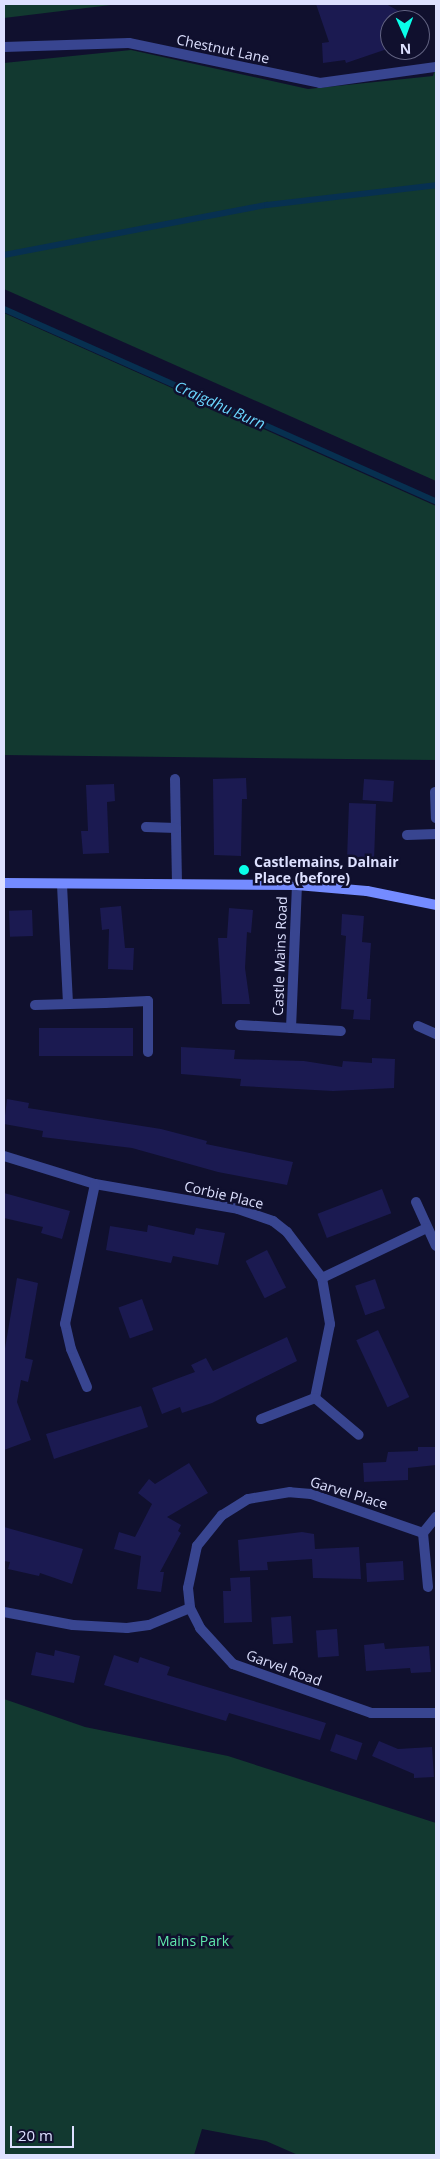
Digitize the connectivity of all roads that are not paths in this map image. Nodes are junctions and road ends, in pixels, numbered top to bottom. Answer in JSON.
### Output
{"nodes":[{"id":1,"x":4,"y":47,"type":"edge"},
{"id":2,"x":436,"y":67,"type":"edge"},
{"id":3,"x":175,"y":779,"type":"dead end"},
{"id":4,"x":435,"y":792,"type":"edge"},
{"id":5,"x":436,"y":818,"type":"edge"},
{"id":6,"x":146,"y":827,"type":"dead end"},
{"id":7,"x":176,"y":828,"type":"junction"},
{"id":8,"x":436,"y":834,"type":"edge"},
{"id":9,"x":407,"y":835,"type":"dead end"},
{"id":10,"x":4,"y":883,"type":"edge"},
{"id":11,"x":177,"y":884,"type":"junction"},
{"id":12,"x":62,"y":885,"type":"junction"},
{"id":13,"x":297,"y":885,"type":"junction"},
{"id":14,"x":436,"y":906,"type":"edge"},
{"id":15,"x":68,"y":1004,"type":"junction"},
{"id":16,"x":35,"y":1006,"type":"dead end"},
{"id":17,"x":240,"y":1025,"type":"dead end"},
{"id":18,"x":418,"y":1026,"type":"dead end"},
{"id":19,"x":291,"y":1028,"type":"junction"},
{"id":20,"x":342,"y":1031,"type":"dead end"},
{"id":21,"x":436,"y":1034,"type":"edge"},
{"id":22,"x":148,"y":1052,"type":"dead end"},
{"id":23,"x":4,"y":1156,"type":"edge"},
{"id":24,"x":95,"y":1184,"type":"junction"},
{"id":25,"x":416,"y":1202,"type":"dead end"},
{"id":26,"x":427,"y":1228,"type":"junction"},
{"id":27,"x":436,"y":1246,"type":"edge"},
{"id":28,"x":322,"y":1278,"type":"junction"},
{"id":29,"x":87,"y":1387,"type":"dead end"},
{"id":30,"x":315,"y":1398,"type":"junction"},
{"id":31,"x":261,"y":1419,"type":"dead end"},
{"id":32,"x":359,"y":1435,"type":"dead end"},
{"id":33,"x":436,"y":1517,"type":"edge"},
{"id":34,"x":423,"y":1533,"type":"junction"},
{"id":35,"x":428,"y":1586,"type":"dead end"},
{"id":36,"x":190,"y":1608,"type":"junction"},
{"id":37,"x":4,"y":1612,"type":"edge"},
{"id":38,"x":436,"y":1713,"type":"edge"}],
"edges":[{"from":1,"to":2,"type":"street","name":"Chestnut Lane"},
{"from":3,"to":7,"type":"street"},
{"from":4,"to":5,"type":"street"},
{"from":6,"to":7,"type":"street"},
{"from":7,"to":11,"type":"street"},
{"from":8,"to":9,"type":"street"},
{"from":10,"to":12,"type":"street","name":"Castle Mains Road"},
{"from":11,"to":12,"type":"street","name":"Castle Mains Road"},
{"from":11,"to":13,"type":"street","name":"Castle Mains Road"},
{"from":12,"to":15,"type":"street"},
{"from":13,"to":14,"type":"street","name":"Castle Mains Road"},
{"from":13,"to":19,"type":"street","name":"Castle Mains Road"},
{"from":15,"to":16,"type":"street"},
{"from":15,"to":22,"type":"street"},
{"from":17,"to":19,"type":"street","name":"Castle Mains Road"},
{"from":18,"to":21,"type":"street"},
{"from":19,"to":20,"type":"street","name":"Castle Mains Road"},
{"from":23,"to":24,"type":"street","name":"Corbie Place"},
{"from":24,"to":28,"type":"street","name":"Corbie Place"},
{"from":24,"to":29,"type":"street"},
{"from":25,"to":26,"type":"street"},
{"from":26,"to":27,"type":"street"},
{"from":26,"to":28,"type":"street"},
{"from":28,"to":30,"type":"street","name":"Corbie Place"},
{"from":30,"to":31,"type":"street"},
{"from":30,"to":32,"type":"street"},
{"from":33,"to":34,"type":"street"},
{"from":34,"to":35,"type":"street"},
{"from":34,"to":36,"type":"street","name":"Garvel Place"},
{"from":36,"to":37,"type":"street"},
{"from":36,"to":38,"type":"street","name":"Garvel Road"}]}
